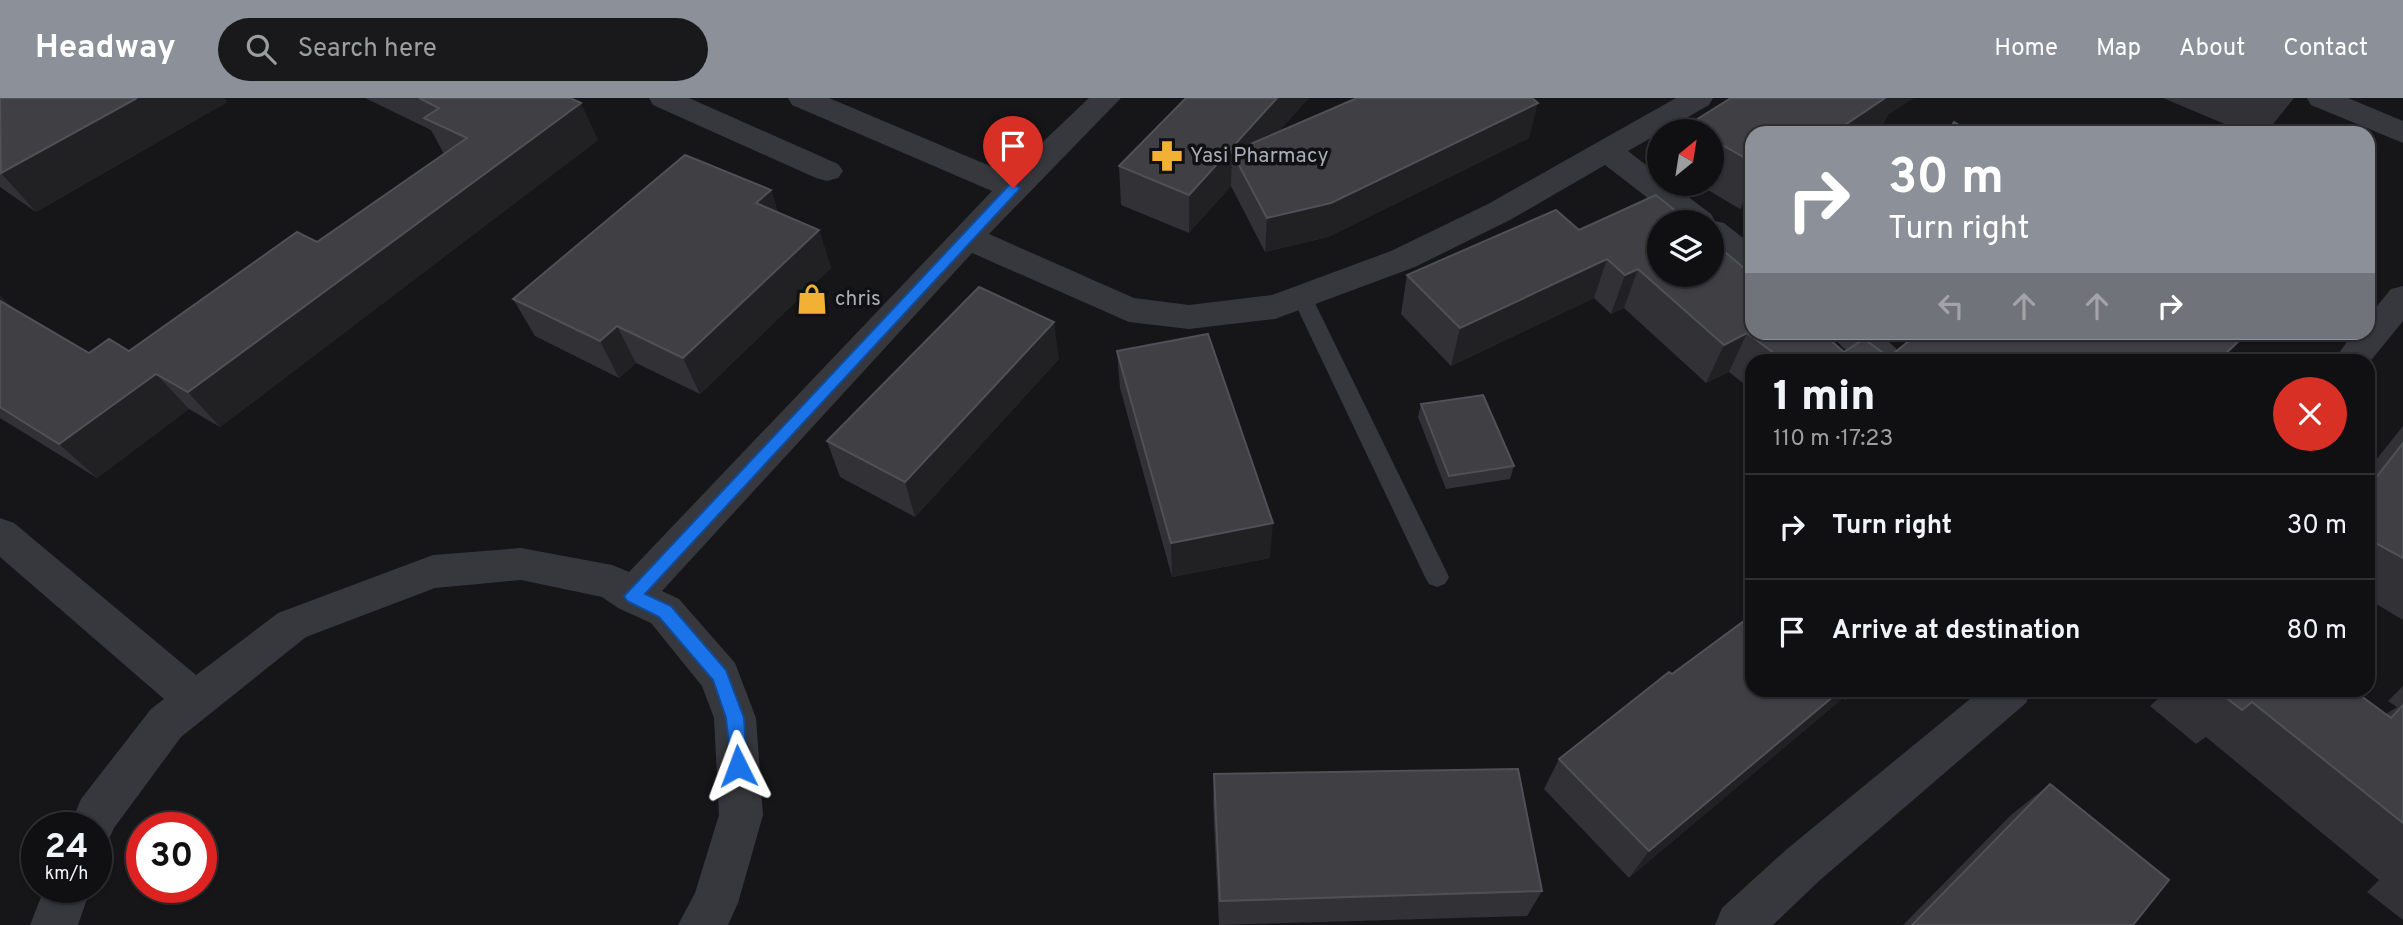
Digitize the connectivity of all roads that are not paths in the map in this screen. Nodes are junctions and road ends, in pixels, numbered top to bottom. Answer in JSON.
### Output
{"nodes":[{"id":1,"x":664,"y":98,"type":"edge"},
{"id":2,"x":741,"y":98,"type":"edge"},
{"id":3,"x":803,"y":98,"type":"edge"},
{"id":4,"x":1106,"y":98,"type":"edge"},
{"id":5,"x":1698,"y":98,"type":"edge"},
{"id":6,"x":2322,"y":98,"type":"edge"},
{"id":7,"x":714,"y":120,"type":"junction"},
{"id":8,"x":2403,"y":133,"type":"edge"},
{"id":9,"x":1606,"y":150,"type":"junction"},
{"id":10,"x":827,"y":171,"type":"dead end"},
{"id":11,"x":1013,"y":188,"type":"junction"},
{"id":12,"x":1684,"y":210,"type":"edge"},
{"id":13,"x":968,"y":238,"type":"junction"},
{"id":14,"x":1724,"y":240,"type":"edge"},
{"id":15,"x":1745,"y":256,"type":"edge"},
{"id":16,"x":1302,"y":297,"type":"junction"},
{"id":17,"x":2400,"y":308,"type":"edge"},
{"id":18,"x":2375,"y":335,"type":"edge"},
{"id":19,"x":1859,"y":340,"type":"edge"},
{"id":20,"x":2370,"y":340,"type":"edge"},
{"id":21,"x":1878,"y":354,"type":"edge"},
{"id":22,"x":2357,"y":354,"type":"edge"},
{"id":23,"x":0,"y":534,"type":"edge"},
{"id":24,"x":1437,"y":577,"type":"dead end"},
{"id":25,"x":632,"y":596,"type":"junction"},
{"id":26,"x":2003,"y":697,"type":"edge"},
{"id":27,"x":195,"y":700,"type":"junction"},
{"id":28,"x":99,"y":812,"type":"edge"},
{"id":29,"x":62,"y":903,"type":"edge"},
{"id":30,"x":54,"y":925,"type":"edge"},
{"id":31,"x":702,"y":925,"type":"edge"},
{"id":32,"x":1739,"y":925,"type":"edge"}],
"edges":[{"from":1,"to":7,"type":"street"},
{"from":2,"to":7,"type":"street"},
{"from":3,"to":11,"type":"street"},
{"from":4,"to":11,"type":"street"},
{"from":5,"to":9,"type":"street"},
{"from":6,"to":8,"type":"street"},
{"from":7,"to":10,"type":"street"},
{"from":9,"to":12,"type":"street"},
{"from":9,"to":16,"type":"street"},
{"from":11,"to":13,"type":"street"},
{"from":13,"to":16,"type":"street"},
{"from":13,"to":25,"type":"street"},
{"from":14,"to":15,"type":"street"},
{"from":16,"to":24,"type":"lane"},
{"from":17,"to":18,"type":"street"},
{"from":19,"to":21,"type":"street"},
{"from":20,"to":22,"type":"street"},
{"from":23,"to":27,"type":"street"},
{"from":25,"to":27,"type":"street"},
{"from":25,"to":31,"type":"street"},
{"from":26,"to":32,"type":"street"},
{"from":27,"to":28,"type":"street"},
{"from":29,"to":30,"type":"street"}]}
